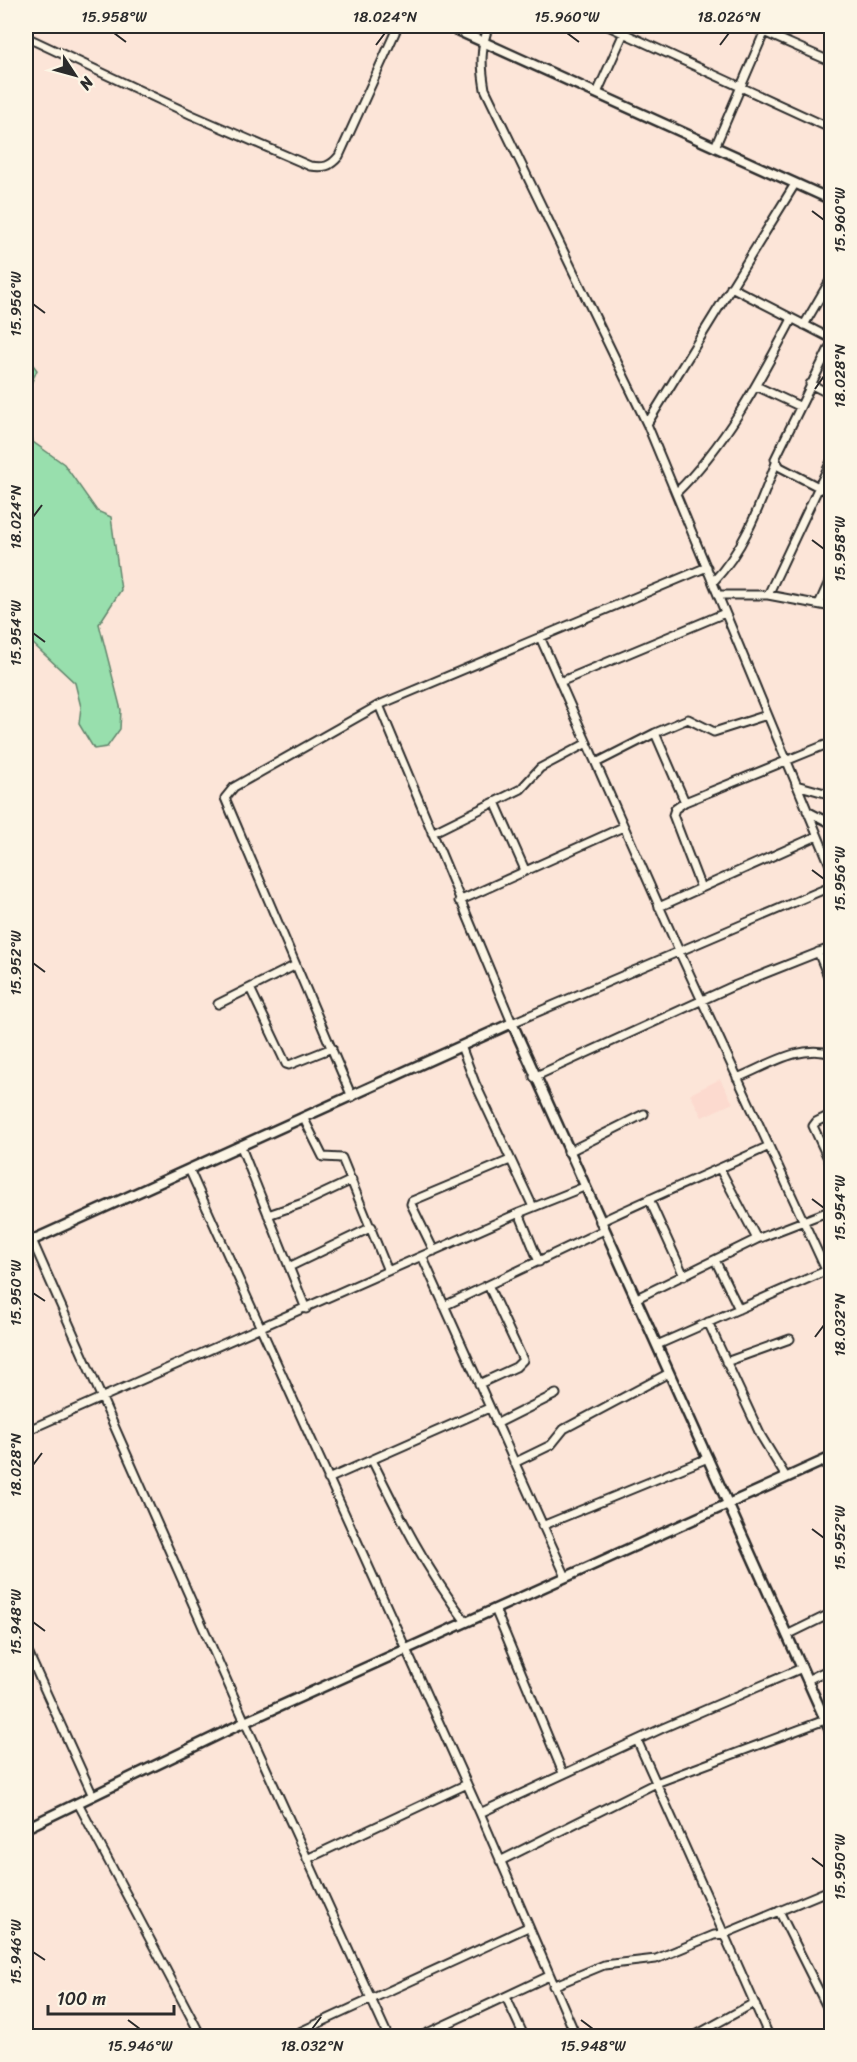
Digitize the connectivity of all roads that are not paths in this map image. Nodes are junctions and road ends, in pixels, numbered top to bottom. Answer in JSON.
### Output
{"nodes":[{"id":1,"x":398,"y":26,"type":"edge"},
{"id":2,"x":448,"y":26,"type":"edge"},
{"id":3,"x":489,"y":26,"type":"edge"},
{"id":4,"x":608,"y":26,"type":"edge"},
{"id":5,"x":627,"y":26,"type":"edge"},
{"id":6,"x":750,"y":26,"type":"edge"},
{"id":7,"x":766,"y":29,"type":"edge"},
{"id":8,"x":624,"y":33,"type":"junction"},
{"id":9,"x":26,"y":37,"type":"edge"},
{"id":10,"x":483,"y":41,"type":"junction"},
{"id":11,"x":831,"y":63,"type":"edge"},
{"id":12,"x":740,"y":86,"type":"junction"},
{"id":13,"x":597,"y":93,"type":"junction"},
{"id":14,"x":831,"y":129,"type":"edge"},
{"id":15,"x":715,"y":147,"type":"junction"},
{"id":16,"x":795,"y":184,"type":"junction"},
{"id":17,"x":831,"y":188,"type":"edge"},
{"id":18,"x":829,"y":199,"type":"edge"},
{"id":19,"x":831,"y":277,"type":"edge"},
{"id":20,"x":731,"y":287,"type":"junction"},
{"id":21,"x":792,"y":319,"type":"junction"},
{"id":22,"x":804,"y":325,"type":"junction"},
{"id":23,"x":831,"y":340,"type":"edge"},
{"id":24,"x":810,"y":384,"type":"junction"},
{"id":25,"x":756,"y":386,"type":"junction"},
{"id":26,"x":831,"y":395,"type":"edge"},
{"id":27,"x":799,"y":406,"type":"junction"},
{"id":28,"x":647,"y":424,"type":"junction"},
{"id":29,"x":831,"y":459,"type":"edge"},
{"id":30,"x":776,"y":463,"type":"junction"},
{"id":31,"x":819,"y":487,"type":"junction"},
{"id":32,"x":676,"y":493,"type":"junction"},
{"id":33,"x":831,"y":494,"type":"edge"},
{"id":34,"x":707,"y":567,"type":"junction"},
{"id":35,"x":831,"y":575,"type":"edge"},
{"id":36,"x":713,"y":582,"type":"junction"},
{"id":37,"x":718,"y":595,"type":"junction"},
{"id":38,"x":768,"y":595,"type":"junction"},
{"id":39,"x":819,"y":604,"type":"junction"},
{"id":40,"x":831,"y":607,"type":"edge"},
{"id":41,"x":725,"y":613,"type":"junction"},
{"id":42,"x":540,"y":637,"type":"junction"},
{"id":43,"x":560,"y":682,"type":"junction"},
{"id":44,"x":379,"y":705,"type":"junction"},
{"id":45,"x":767,"y":715,"type":"junction"},
{"id":46,"x":656,"y":733,"type":"junction"},
{"id":47,"x":587,"y":744,"type":"junction"},
{"id":48,"x":831,"y":745,"type":"edge"},
{"id":49,"x":786,"y":760,"type":"junction"},
{"id":50,"x":596,"y":763,"type":"junction"},
{"id":51,"x":796,"y":785,"type":"junction"},
{"id":52,"x":831,"y":795,"type":"edge"},
{"id":53,"x":495,"y":802,"type":"junction"},
{"id":54,"x":685,"y":802,"type":"junction"},
{"id":55,"x":807,"y":811,"type":"junction"},
{"id":56,"x":831,"y":824,"type":"edge"},
{"id":57,"x":623,"y":827,"type":"junction"},
{"id":58,"x":432,"y":833,"type":"junction"},
{"id":59,"x":817,"y":836,"type":"junction"},
{"id":60,"x":525,"y":870,"type":"junction"},
{"id":61,"x":831,"y":870,"type":"edge"},
{"id":62,"x":831,"y":886,"type":"edge"},
{"id":63,"x":701,"y":888,"type":"junction"},
{"id":64,"x":459,"y":901,"type":"junction"},
{"id":65,"x":659,"y":907,"type":"junction"},
{"id":66,"x":831,"y":947,"type":"edge"},
{"id":67,"x":679,"y":951,"type":"junction"},
{"id":68,"x":818,"y":952,"type":"junction"},
{"id":69,"x":296,"y":966,"type":"junction"},
{"id":70,"x":831,"y":986,"type":"edge"},
{"id":71,"x":250,"y":988,"type":"junction"},
{"id":72,"x":702,"y":1000,"type":"junction"},
{"id":73,"x":218,"y":1004,"type":"dead end"},
{"id":74,"x":512,"y":1023,"type":"junction"},
{"id":75,"x":461,"y":1046,"type":"junction"},
{"id":76,"x":332,"y":1048,"type":"junction"},
{"id":77,"x":831,"y":1054,"type":"edge"},
{"id":78,"x":534,"y":1077,"type":"junction"},
{"id":79,"x":737,"y":1078,"type":"junction"},
{"id":80,"x":352,"y":1097,"type":"junction"},
{"id":81,"x":644,"y":1114,"type":"dead end"},
{"id":82,"x":831,"y":1114,"type":"edge"},
{"id":83,"x":303,"y":1118,"type":"junction"},
{"id":84,"x":769,"y":1146,"type":"junction"},
{"id":85,"x":240,"y":1147,"type":"junction"},
{"id":86,"x":568,"y":1152,"type":"junction"},
{"id":87,"x":510,"y":1160,"type":"junction"},
{"id":88,"x":831,"y":1167,"type":"edge"},
{"id":89,"x":189,"y":1169,"type":"junction"},
{"id":90,"x":720,"y":1169,"type":"junction"},
{"id":91,"x":352,"y":1180,"type":"junction"},
{"id":92,"x":584,"y":1187,"type":"junction"},
{"id":93,"x":649,"y":1199,"type":"junction"},
{"id":94,"x":533,"y":1207,"type":"junction"},
{"id":95,"x":831,"y":1210,"type":"edge"},
{"id":96,"x":519,"y":1213,"type":"junction"},
{"id":97,"x":268,"y":1215,"type":"junction"},
{"id":98,"x":804,"y":1223,"type":"junction"},
{"id":99,"x":602,"y":1226,"type":"junction"},
{"id":100,"x":372,"y":1227,"type":"junction"},
{"id":101,"x":757,"y":1239,"type":"junction"},
{"id":102,"x":29,"y":1242,"type":"edge"},
{"id":103,"x":434,"y":1251,"type":"junction"},
{"id":104,"x":422,"y":1256,"type":"junction"},
{"id":105,"x":539,"y":1262,"type":"junction"},
{"id":106,"x":716,"y":1262,"type":"junction"},
{"id":107,"x":289,"y":1267,"type":"junction"},
{"id":108,"x":829,"y":1269,"type":"edge"},
{"id":109,"x":388,"y":1272,"type":"junction"},
{"id":110,"x":684,"y":1276,"type":"junction"},
{"id":111,"x":489,"y":1287,"type":"junction"},
{"id":112,"x":635,"y":1299,"type":"junction"},
{"id":113,"x":444,"y":1306,"type":"junction"},
{"id":114,"x":306,"y":1309,"type":"junction"},
{"id":115,"x":739,"y":1309,"type":"junction"},
{"id":116,"x":708,"y":1322,"type":"junction"},
{"id":117,"x":261,"y":1329,"type":"junction"},
{"id":118,"x":790,"y":1339,"type":"dead end"},
{"id":119,"x":657,"y":1345,"type":"junction"},
{"id":120,"x":726,"y":1362,"type":"junction"},
{"id":121,"x":669,"y":1373,"type":"junction"},
{"id":122,"x":479,"y":1384,"type":"junction"},
{"id":123,"x":556,"y":1394,"type":"dead end"},
{"id":124,"x":101,"y":1396,"type":"junction"},
{"id":125,"x":489,"y":1408,"type":"junction"},
{"id":126,"x":496,"y":1424,"type":"junction"},
{"id":127,"x":26,"y":1431,"type":"edge"},
{"id":128,"x":831,"y":1457,"type":"edge"},
{"id":129,"x":708,"y":1458,"type":"junction"},
{"id":130,"x":372,"y":1460,"type":"junction"},
{"id":131,"x":514,"y":1463,"type":"junction"},
{"id":132,"x":786,"y":1478,"type":"junction"},
{"id":133,"x":328,"y":1479,"type":"junction"},
{"id":134,"x":729,"y":1503,"type":"junction"},
{"id":135,"x":542,"y":1526,"type":"junction"},
{"id":136,"x":566,"y":1577,"type":"junction"},
{"id":137,"x":495,"y":1609,"type":"junction"},
{"id":138,"x":831,"y":1613,"type":"edge"},
{"id":139,"x":466,"y":1622,"type":"junction"},
{"id":140,"x":788,"y":1635,"type":"junction"},
{"id":141,"x":26,"y":1648,"type":"edge"},
{"id":142,"x":406,"y":1649,"type":"junction"},
{"id":143,"x":802,"y":1668,"type":"junction"},
{"id":144,"x":831,"y":1668,"type":"edge"},
{"id":145,"x":807,"y":1680,"type":"junction"},
{"id":146,"x":825,"y":1720,"type":"junction"},
{"id":147,"x":245,"y":1722,"type":"junction"},
{"id":148,"x":831,"y":1735,"type":"edge"},
{"id":149,"x":637,"y":1740,"type":"junction"},
{"id":150,"x":563,"y":1773,"type":"junction"},
{"id":151,"x":656,"y":1783,"type":"junction"},
{"id":152,"x":467,"y":1784,"type":"junction"},
{"id":153,"x":93,"y":1796,"type":"junction"},
{"id":154,"x":78,"y":1803,"type":"junction"},
{"id":155,"x":480,"y":1813,"type":"junction"},
{"id":156,"x":26,"y":1828,"type":"edge"},
{"id":157,"x":307,"y":1859,"type":"junction"},
{"id":158,"x":500,"y":1861,"type":"junction"},
{"id":159,"x":831,"y":1889,"type":"edge"},
{"id":160,"x":780,"y":1911,"type":"junction"},
{"id":161,"x":528,"y":1927,"type":"junction"},
{"id":162,"x":724,"y":1934,"type":"junction"},
{"id":163,"x":549,"y":1976,"type":"junction"},
{"id":164,"x":553,"y":1986,"type":"junction"},
{"id":165,"x":506,"y":1997,"type":"junction"},
{"id":166,"x":370,"y":1998,"type":"junction"},
{"id":167,"x":754,"y":2003,"type":"junction"},
{"id":168,"x":831,"y":2017,"type":"edge"},
{"id":169,"x":201,"y":2037,"type":"edge"},
{"id":170,"x":291,"y":2037,"type":"edge"},
{"id":171,"x":388,"y":2037,"type":"edge"},
{"id":172,"x":421,"y":2037,"type":"edge"},
{"id":173,"x":524,"y":2037,"type":"edge"},
{"id":174,"x":576,"y":2037,"type":"edge"},
{"id":175,"x":694,"y":2037,"type":"edge"},
{"id":176,"x":769,"y":2037,"type":"edge"}],
"edges":[{"from":1,"to":9,"type":"street"},
{"from":2,"to":10,"type":"street"},
{"from":3,"to":10,"type":"street"},
{"from":4,"to":8,"type":"street"},
{"from":5,"to":8,"type":"street"},
{"from":6,"to":7,"type":"street"},
{"from":7,"to":11,"type":"street"},
{"from":7,"to":12,"type":"street"},
{"from":8,"to":12,"type":"street"},
{"from":8,"to":13,"type":"street"},
{"from":10,"to":13,"type":"street"},
{"from":10,"to":28,"type":"street"},
{"from":12,"to":14,"type":"street"},
{"from":12,"to":15,"type":"street"},
{"from":13,"to":15,"type":"street"},
{"from":15,"to":16,"type":"street"},
{"from":16,"to":18,"type":"street"},
{"from":16,"to":20,"type":"street"},
{"from":17,"to":18,"type":"street"},
{"from":19,"to":22,"type":"street"},
{"from":20,"to":21,"type":"street"},
{"from":20,"to":28,"type":"street"},
{"from":21,"to":22,"type":"street"},
{"from":21,"to":25,"type":"street"},
{"from":22,"to":23,"type":"street"},
{"from":23,"to":24,"type":"street"},
{"from":24,"to":26,"type":"street"},
{"from":24,"to":27,"type":"street"},
{"from":25,"to":27,"type":"street"},
{"from":25,"to":32,"type":"street"},
{"from":27,"to":30,"type":"street"},
{"from":28,"to":32,"type":"street"},
{"from":29,"to":31,"type":"street"},
{"from":30,"to":31,"type":"street"},
{"from":30,"to":36,"type":"street"},
{"from":31,"to":33,"type":"street"},
{"from":31,"to":38,"type":"street"},
{"from":32,"to":34,"type":"street"},
{"from":34,"to":36,"type":"street"},
{"from":34,"to":42,"type":"street"},
{"from":35,"to":39,"type":"street"},
{"from":36,"to":37,"type":"street"},
{"from":37,"to":38,"type":"street"},
{"from":37,"to":41,"type":"street"},
{"from":38,"to":39,"type":"street"},
{"from":39,"to":40,"type":"street"},
{"from":41,"to":43,"type":"street"},
{"from":41,"to":45,"type":"street"},
{"from":42,"to":43,"type":"street"},
{"from":42,"to":44,"type":"street"},
{"from":43,"to":47,"type":"street"},
{"from":44,"to":58,"type":"street"},
{"from":44,"to":69,"type":"street"},
{"from":45,"to":46,"type":"street"},
{"from":45,"to":49,"type":"street"},
{"from":46,"to":50,"type":"street"},
{"from":46,"to":54,"type":"street"},
{"from":47,"to":50,"type":"street"},
{"from":47,"to":53,"type":"street"},
{"from":48,"to":49,"type":"street"},
{"from":49,"to":51,"type":"street"},
{"from":49,"to":54,"type":"street"},
{"from":50,"to":57,"type":"street"},
{"from":51,"to":52,"type":"street"},
{"from":51,"to":55,"type":"street"},
{"from":53,"to":58,"type":"street"},
{"from":53,"to":60,"type":"street"},
{"from":54,"to":63,"type":"street"},
{"from":55,"to":56,"type":"street"},
{"from":55,"to":59,"type":"street"},
{"from":57,"to":60,"type":"street"},
{"from":57,"to":65,"type":"street"},
{"from":58,"to":64,"type":"street"},
{"from":59,"to":61,"type":"street"},
{"from":59,"to":63,"type":"street"},
{"from":60,"to":64,"type":"street"},
{"from":62,"to":67,"type":"street"},
{"from":63,"to":65,"type":"street"},
{"from":64,"to":74,"type":"street"},
{"from":65,"to":67,"type":"street"},
{"from":66,"to":68,"type":"street"},
{"from":67,"to":72,"type":"street"},
{"from":67,"to":74,"type":"street"},
{"from":68,"to":70,"type":"street"},
{"from":68,"to":72,"type":"street"},
{"from":69,"to":71,"type":"street"},
{"from":69,"to":76,"type":"street"},
{"from":71,"to":73,"type":"street"},
{"from":71,"to":76,"type":"street"},
{"from":72,"to":78,"type":"street"},
{"from":72,"to":79,"type":"street"},
{"from":74,"to":75,"type":"street"},
{"from":74,"to":78,"type":"street"},
{"from":75,"to":80,"type":"street"},
{"from":75,"to":87,"type":"street"},
{"from":76,"to":80,"type":"street"},
{"from":77,"to":79,"type":"street"},
{"from":78,"to":86,"type":"street"},
{"from":79,"to":84,"type":"street"},
{"from":80,"to":83,"type":"street"},
{"from":81,"to":86,"type":"street"},
{"from":82,"to":88,"type":"street"},
{"from":83,"to":85,"type":"street"},
{"from":83,"to":91,"type":"street"},
{"from":84,"to":90,"type":"street"},
{"from":84,"to":98,"type":"street"},
{"from":85,"to":89,"type":"street"},
{"from":85,"to":97,"type":"street"},
{"from":86,"to":92,"type":"street"},
{"from":87,"to":94,"type":"street"},
{"from":87,"to":103,"type":"street"},
{"from":89,"to":102,"type":"street"},
{"from":89,"to":117,"type":"street"},
{"from":90,"to":93,"type":"street"},
{"from":90,"to":101,"type":"street"},
{"from":91,"to":97,"type":"street"},
{"from":91,"to":100,"type":"street"},
{"from":92,"to":94,"type":"street"},
{"from":92,"to":99,"type":"street"},
{"from":93,"to":99,"type":"street"},
{"from":93,"to":110,"type":"street"},
{"from":94,"to":96,"type":"street"},
{"from":95,"to":98,"type":"street"},
{"from":96,"to":103,"type":"street"},
{"from":96,"to":105,"type":"street"},
{"from":97,"to":107,"type":"street"},
{"from":98,"to":101,"type":"street"},
{"from":98,"to":108,"type":"street"},
{"from":99,"to":105,"type":"street"},
{"from":99,"to":112,"type":"street"},
{"from":100,"to":107,"type":"street"},
{"from":100,"to":109,"type":"street"},
{"from":101,"to":106,"type":"street"},
{"from":102,"to":124,"type":"street"},
{"from":103,"to":104,"type":"street"},
{"from":104,"to":109,"type":"street"},
{"from":104,"to":113,"type":"street"},
{"from":105,"to":111,"type":"street"},
{"from":106,"to":110,"type":"street"},
{"from":106,"to":115,"type":"street"},
{"from":107,"to":114,"type":"street"},
{"from":108,"to":115,"type":"street"},
{"from":109,"to":114,"type":"street"},
{"from":110,"to":112,"type":"street"},
{"from":111,"to":113,"type":"street"},
{"from":111,"to":122,"type":"street"},
{"from":112,"to":119,"type":"street"},
{"from":113,"to":122,"type":"street"},
{"from":114,"to":117,"type":"street"},
{"from":115,"to":116,"type":"street"},
{"from":116,"to":119,"type":"street"},
{"from":116,"to":120,"type":"street"},
{"from":117,"to":124,"type":"street"},
{"from":117,"to":133,"type":"street"},
{"from":118,"to":120,"type":"street"},
{"from":119,"to":121,"type":"street"},
{"from":120,"to":132,"type":"street"},
{"from":121,"to":129,"type":"street"},
{"from":121,"to":131,"type":"street"},
{"from":122,"to":125,"type":"street"},
{"from":123,"to":126,"type":"street"},
{"from":124,"to":127,"type":"street"},
{"from":124,"to":147,"type":"street"},
{"from":125,"to":126,"type":"street"},
{"from":125,"to":130,"type":"street"},
{"from":126,"to":131,"type":"street"},
{"from":128,"to":132,"type":"street"},
{"from":129,"to":134,"type":"street"},
{"from":129,"to":135,"type":"street"},
{"from":130,"to":133,"type":"street"},
{"from":130,"to":139,"type":"street"},
{"from":131,"to":135,"type":"street"},
{"from":132,"to":134,"type":"street"},
{"from":133,"to":142,"type":"street"},
{"from":134,"to":136,"type":"street"},
{"from":134,"to":140,"type":"street"},
{"from":135,"to":136,"type":"street"},
{"from":136,"to":137,"type":"street"},
{"from":137,"to":139,"type":"street"},
{"from":137,"to":150,"type":"street"},
{"from":138,"to":140,"type":"street"},
{"from":139,"to":142,"type":"street"},
{"from":140,"to":143,"type":"street"},
{"from":141,"to":153,"type":"street"},
{"from":142,"to":147,"type":"street"},
{"from":142,"to":152,"type":"street"},
{"from":143,"to":145,"type":"street"},
{"from":143,"to":149,"type":"street"},
{"from":144,"to":145,"type":"street"},
{"from":145,"to":146,"type":"street"},
{"from":146,"to":148,"type":"street"},
{"from":146,"to":151,"type":"street"},
{"from":147,"to":153,"type":"street"},
{"from":147,"to":157,"type":"street"},
{"from":149,"to":150,"type":"street"},
{"from":149,"to":151,"type":"street"},
{"from":150,"to":155,"type":"street"},
{"from":151,"to":158,"type":"street"},
{"from":151,"to":162,"type":"street"},
{"from":152,"to":155,"type":"street"},
{"from":152,"to":157,"type":"street"},
{"from":153,"to":154,"type":"street"},
{"from":154,"to":156,"type":"street"},
{"from":154,"to":169,"type":"street"},
{"from":155,"to":158,"type":"street"},
{"from":157,"to":166,"type":"street"},
{"from":158,"to":161,"type":"street"},
{"from":159,"to":160,"type":"street"},
{"from":160,"to":162,"type":"street"},
{"from":160,"to":168,"type":"street"},
{"from":161,"to":163,"type":"street"},
{"from":161,"to":166,"type":"street"},
{"from":162,"to":164,"type":"street"},
{"from":162,"to":167,"type":"street"},
{"from":163,"to":164,"type":"street"},
{"from":163,"to":165,"type":"street"},
{"from":164,"to":174,"type":"street"},
{"from":165,"to":172,"type":"street"},
{"from":165,"to":173,"type":"street"},
{"from":166,"to":170,"type":"street"},
{"from":166,"to":171,"type":"street"},
{"from":167,"to":175,"type":"street"},
{"from":167,"to":176,"type":"street"}]}
